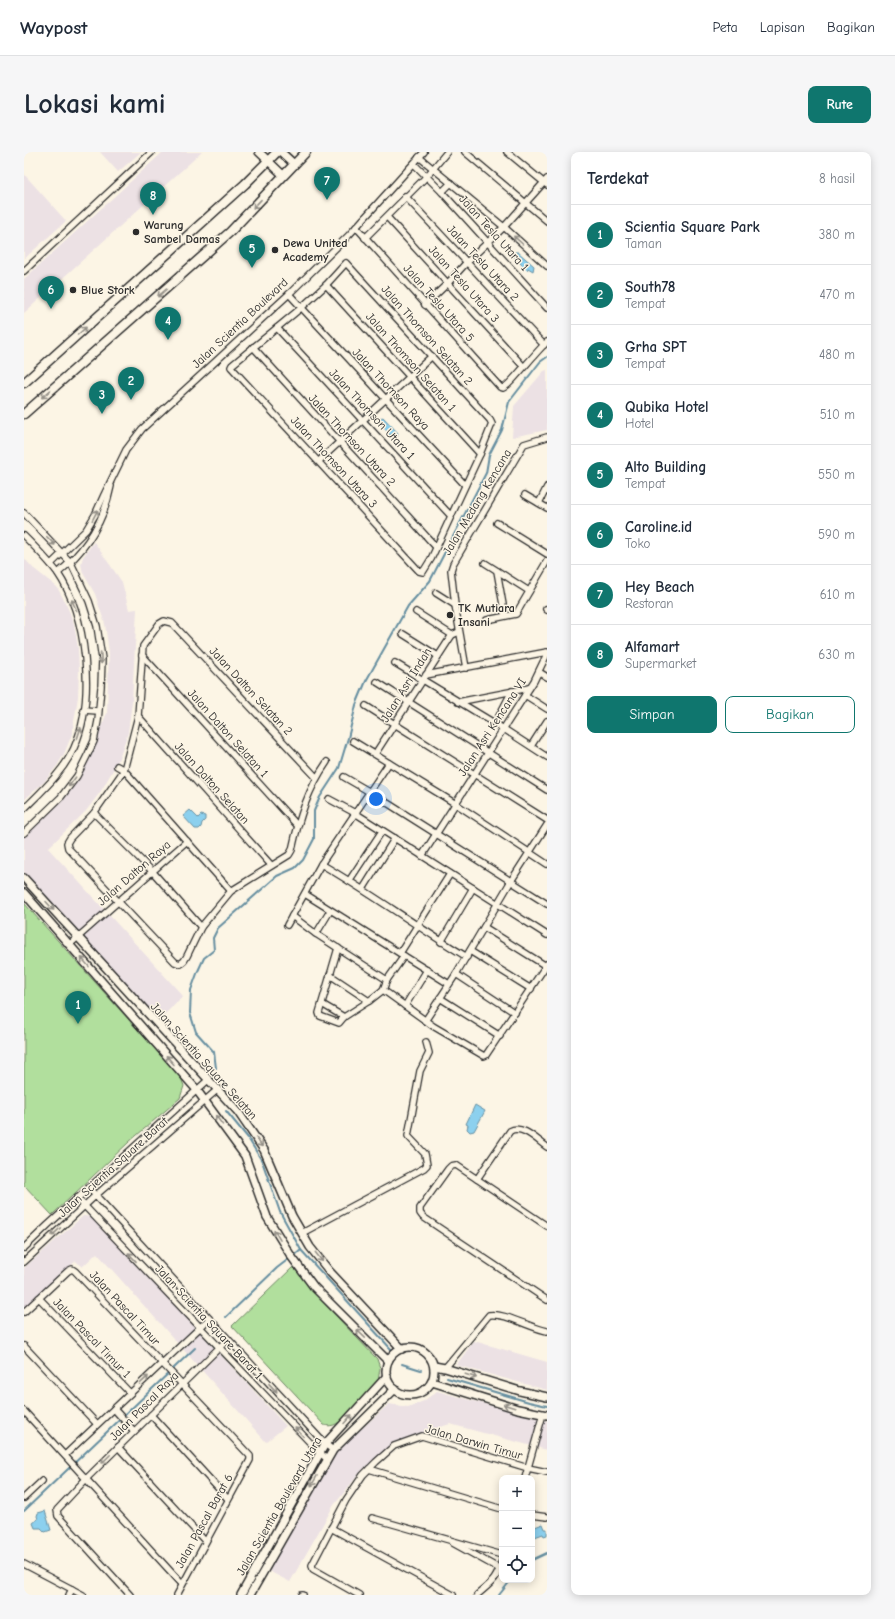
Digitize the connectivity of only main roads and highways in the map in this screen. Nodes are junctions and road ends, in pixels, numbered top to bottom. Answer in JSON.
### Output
{"nodes":[{"id":1,"x":277,"y":152,"type":"edge"},
{"id":2,"x":306,"y":152,"type":"edge"},
{"id":3,"x":24,"y":383,"type":"edge"},
{"id":4,"x":24,"y":414,"type":"edge"}],
"edges":[{"from":3,"to":1,"type":"main road","one_way":true},
{"from":2,"to":4,"type":"main road","one_way":true}]}
